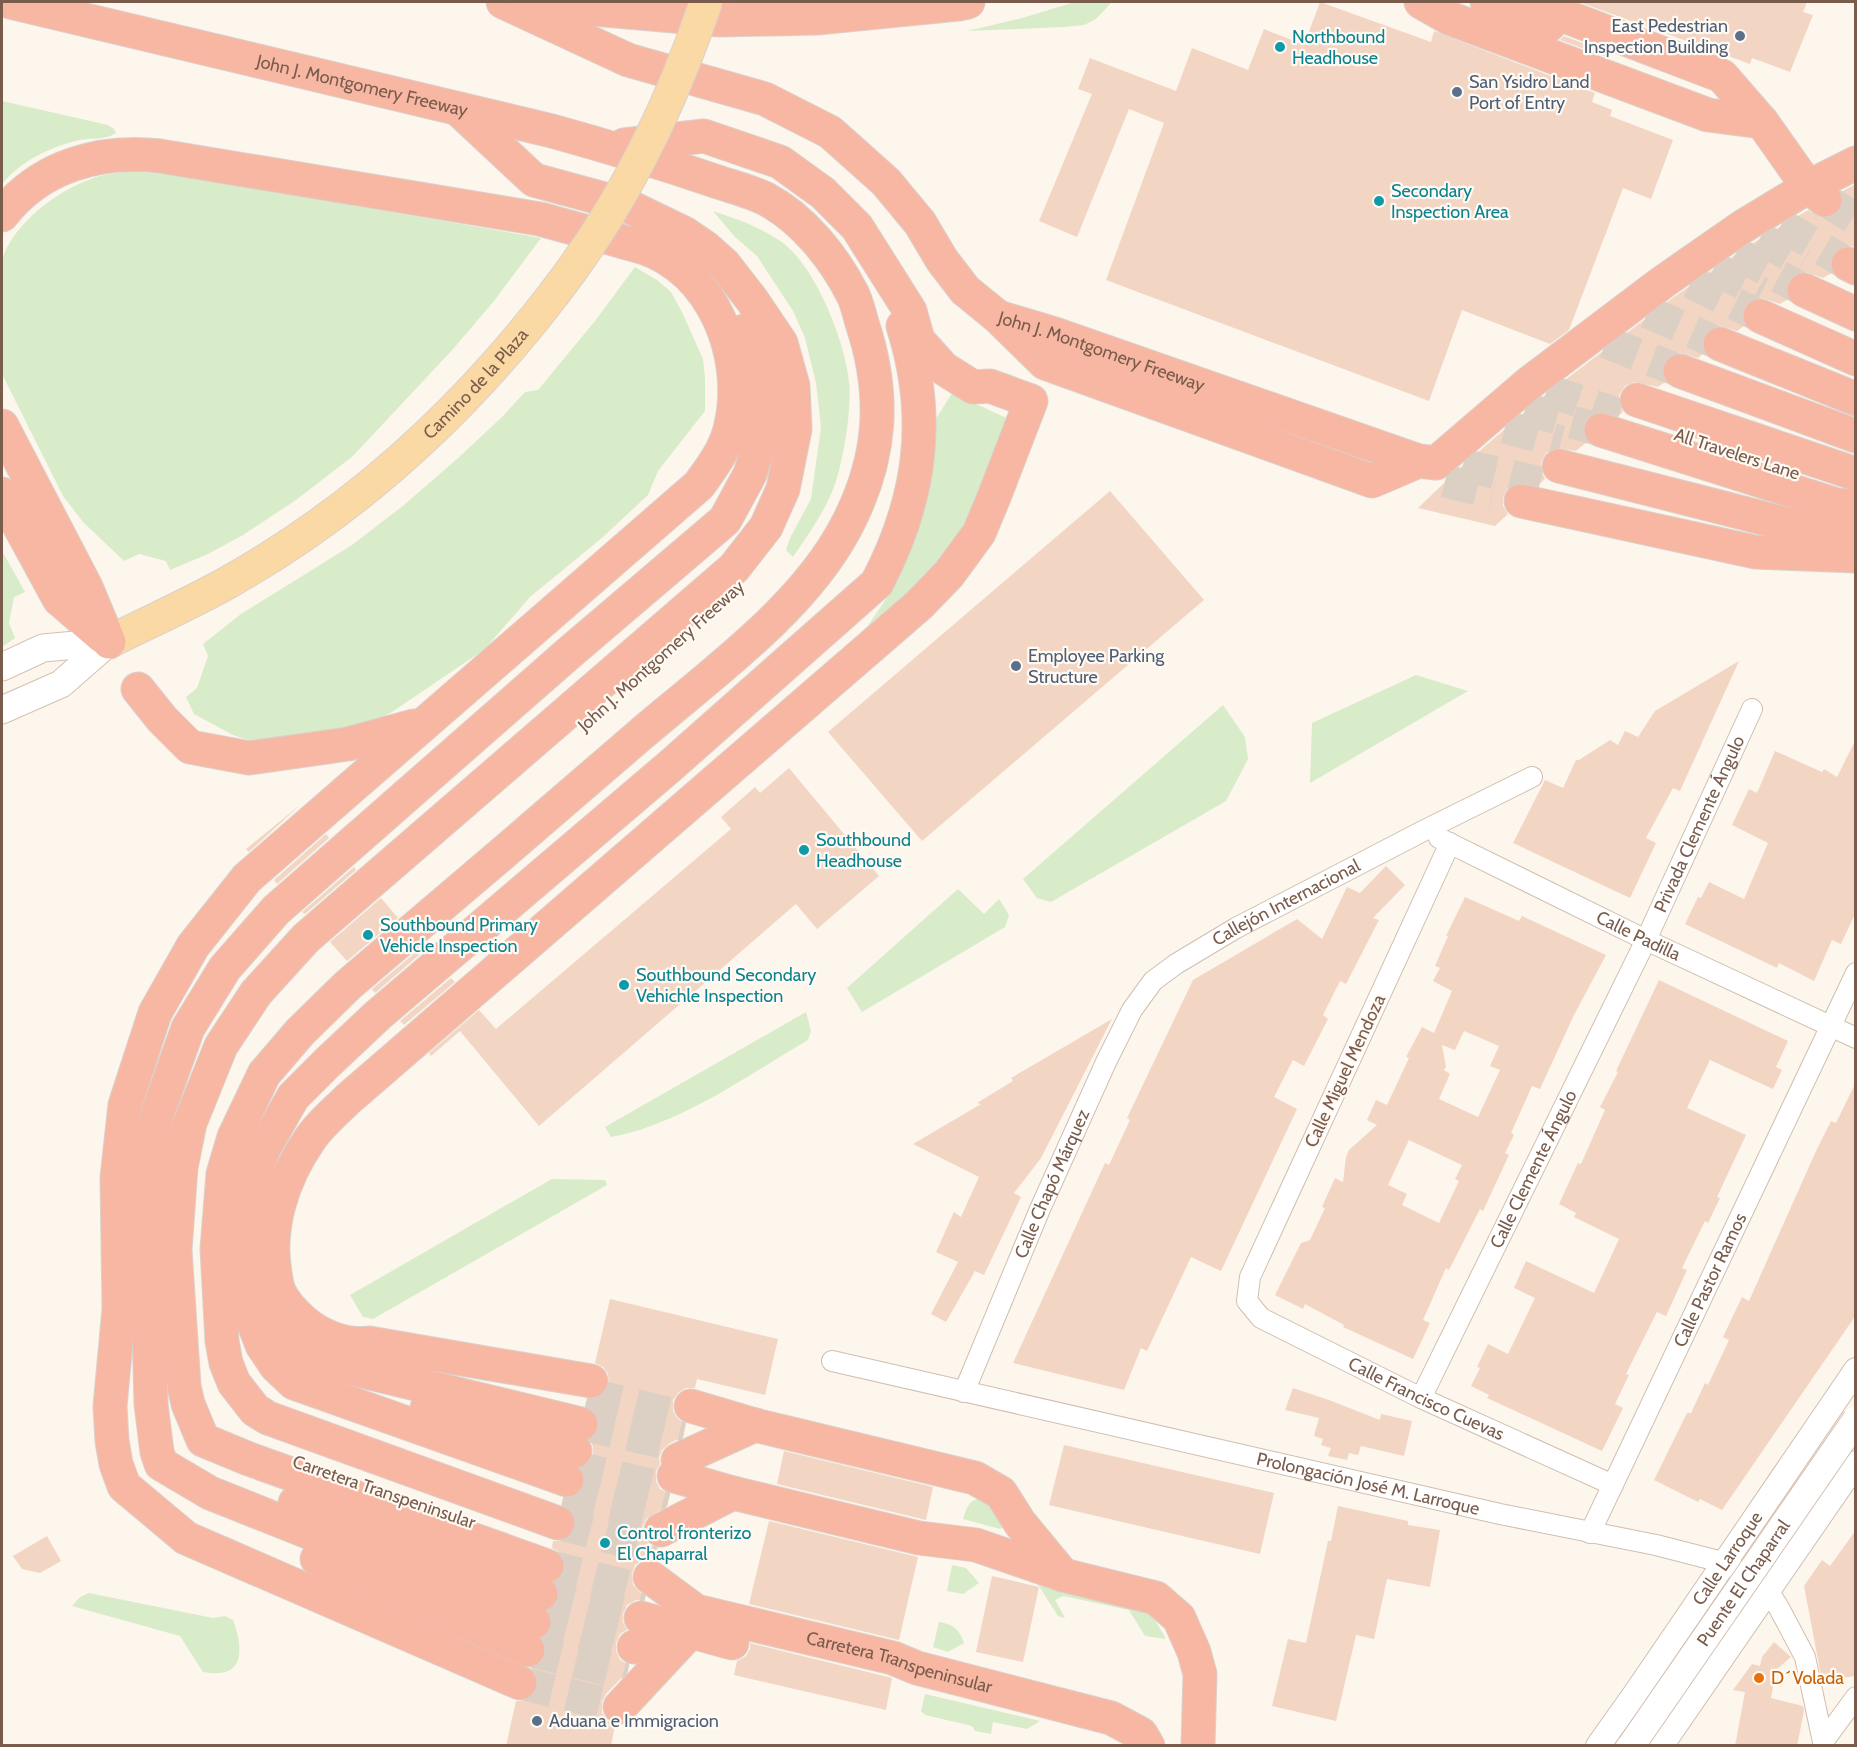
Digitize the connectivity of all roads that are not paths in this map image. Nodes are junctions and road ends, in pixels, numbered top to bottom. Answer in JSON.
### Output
{"nodes":[{"id":1,"x":10,"y":2,"type":"edge"},
{"id":2,"x":503,"y":2,"type":"edge"},
{"id":3,"x":511,"y":2,"type":"edge"},
{"id":4,"x":706,"y":2,"type":"edge"},
{"id":5,"x":968,"y":2,"type":"edge"},
{"id":6,"x":1421,"y":2,"type":"edge"},
{"id":7,"x":1443,"y":2,"type":"edge"},
{"id":8,"x":1486,"y":2,"type":"edge"},
{"id":9,"x":1528,"y":2,"type":"edge"},
{"id":10,"x":457,"y":108,"type":"junction"},
{"id":11,"x":1762,"y":122,"type":"junction"},
{"id":12,"x":610,"y":147,"type":"junction"},
{"id":13,"x":686,"y":171,"type":"junction"},
{"id":14,"x":2,"y":215,"type":"edge"},
{"id":15,"x":658,"y":220,"type":"junction"},
{"id":16,"x":887,"y":274,"type":"junction"},
{"id":17,"x":1643,"y":313,"type":"edge"},
{"id":18,"x":1856,"y":314,"type":"edge"},
{"id":19,"x":1856,"y":335,"type":"edge"},
{"id":20,"x":1856,"y":359,"type":"edge"},
{"id":21,"x":1699,"y":365,"type":"edge"},
{"id":22,"x":1856,"y":378,"type":"edge"},
{"id":23,"x":1856,"y":399,"type":"edge"},
{"id":24,"x":1856,"y":419,"type":"edge"},
{"id":25,"x":2,"y":426,"type":"edge"},
{"id":26,"x":1856,"y":436,"type":"edge"},
{"id":27,"x":1856,"y":457,"type":"edge"},
{"id":28,"x":889,"y":470,"type":"junction"},
{"id":29,"x":1856,"y":474,"type":"edge"},
{"id":30,"x":2,"y":494,"type":"edge"},
{"id":31,"x":1818,"y":520,"type":"edge"},
{"id":32,"x":1856,"y":533,"type":"edge"},
{"id":33,"x":1856,"y":545,"type":"edge"},
{"id":34,"x":1856,"y":556,"type":"edge"},
{"id":35,"x":814,"y":638,"type":"junction"},
{"id":36,"x":109,"y":642,"type":"junction"},
{"id":37,"x":870,"y":648,"type":"junction"},
{"id":38,"x":2,"y":667,"type":"edge"},
{"id":39,"x":138,"y":688,"type":"dead end"},
{"id":40,"x":1752,"y":709,"type":"dead end"},
{"id":41,"x":2,"y":710,"type":"edge"},
{"id":42,"x":422,"y":724,"type":"junction"},
{"id":43,"x":1532,"y":777,"type":"dead end"},
{"id":44,"x":1423,"y":831,"type":"junction"},
{"id":45,"x":1450,"y":843,"type":"junction"},
{"id":46,"x":1646,"y":940,"type":"junction"},
{"id":47,"x":1856,"y":973,"type":"edge"},
{"id":48,"x":1153,"y":981,"type":"joint"},
{"id":49,"x":1830,"y":1026,"type":"junction"},
{"id":50,"x":1856,"y":1038,"type":"edge"},
{"id":51,"x":1247,"y":1301,"type":"joint"},
{"id":52,"x":264,"y":1345,"type":"junction"},
{"id":53,"x":832,"y":1361,"type":"dead end"},
{"id":54,"x":1856,"y":1370,"type":"edge"},
{"id":55,"x":964,"y":1392,"type":"junction"},
{"id":56,"x":1421,"y":1398,"type":"junction"},
{"id":57,"x":140,"y":1406,"type":"junction"},
{"id":58,"x":239,"y":1419,"type":"junction"},
{"id":59,"x":1856,"y":1420,"type":"edge"},
{"id":60,"x":755,"y":1425,"type":"junction"},
{"id":61,"x":1856,"y":1462,"type":"edge"},
{"id":62,"x":1613,"y":1485,"type":"junction"},
{"id":63,"x":733,"y":1493,"type":"junction"},
{"id":64,"x":556,"y":1530,"type":"junction"},
{"id":65,"x":1590,"y":1533,"type":"junction"},
{"id":66,"x":656,"y":1554,"type":"junction"},
{"id":67,"x":1726,"y":1563,"type":"junction"},
{"id":68,"x":1063,"y":1575,"type":"junction"},
{"id":69,"x":1768,"y":1590,"type":"junction"},
{"id":70,"x":693,"y":1622,"type":"junction"},
{"id":71,"x":1856,"y":1697,"type":"edge"},
{"id":72,"x":1824,"y":1744,"type":"edge"},
{"id":73,"x":1148,"y":1746,"type":"edge"},
{"id":74,"x":1198,"y":1746,"type":"edge"},
{"id":75,"x":1598,"y":1746,"type":"edge"},
{"id":76,"x":1631,"y":1746,"type":"edge"},
{"id":77,"x":1661,"y":1746,"type":"edge"}],
"edges":[{"from":1,"to":10,"type":"highway","name":"John J. Montgomery Freeway"},
{"from":2,"to":17,"type":"highway","name":"John J. Montgomery Freeway"},
{"from":3,"to":5,"type":"highway"},
{"from":4,"to":36,"type":"main road","name":"Camino de la Plaza","bridge":true},
{"from":6,"to":11,"type":"highway"},
{"from":7,"to":11,"type":"highway"},
{"from":8,"to":11,"type":"highway"},
{"from":9,"to":11,"type":"highway"},
{"from":10,"to":12,"type":"highway"},
{"from":10,"to":15,"type":"highway","name":"John J. Montgomery Freeway"},
{"from":11,"to":17,"type":"highway"},
{"from":12,"to":13,"type":"highway"},
{"from":12,"to":16,"type":"highway"},
{"from":13,"to":28,"type":"highway"},
{"from":13,"to":58,"type":"highway"},
{"from":14,"to":42,"type":"highway"},
{"from":15,"to":57,"type":"highway"},
{"from":15,"to":58,"type":"highway","name":"John J. Montgomery Freeway"},
{"from":15,"to":58,"type":"highway"},
{"from":16,"to":35,"type":"highway"},
{"from":16,"to":37,"type":"highway"},
{"from":18,"to":21,"type":"highway"},
{"from":19,"to":21,"type":"highway"},
{"from":20,"to":21,"type":"highway"},
{"from":21,"to":22,"type":"highway"},
{"from":21,"to":23,"type":"highway"},
{"from":21,"to":24,"type":"highway"},
{"from":21,"to":26,"type":"highway"},
{"from":21,"to":27,"type":"highway","name":"All Travelers Lane"},
{"from":21,"to":29,"type":"highway","name":"All Travelers Lane"},
{"from":21,"to":31,"type":"highway"},
{"from":21,"to":31,"type":"highway","name":"All Travelers Lane"},
{"from":25,"to":36,"type":"highway"},
{"from":28,"to":35,"type":"highway"},
{"from":28,"to":52,"type":"highway"},
{"from":30,"to":36,"type":"highway"},
{"from":31,"to":32,"type":"highway"},
{"from":31,"to":33,"type":"highway"},
{"from":31,"to":34,"type":"highway"},
{"from":35,"to":52,"type":"highway"},
{"from":36,"to":38,"type":"main road","name":"Camino de la Plaza"},
{"from":36,"to":41,"type":"main road","name":"Camino de la Plaza"},
{"from":37,"to":52,"type":"highway"},
{"from":37,"to":58,"type":"highway"},
{"from":39,"to":42,"type":"highway"},
{"from":40,"to":46,"type":"street","name":"Privada Clemente Ángulo"},
{"from":42,"to":58,"type":"highway"},
{"from":43,"to":44,"type":"street","name":"Callejón Internacional"},
{"from":44,"to":45,"type":"street","name":"Calle Padilla"},
{"from":44,"to":48,"type":"street","name":"Callejón Internacional"},
{"from":45,"to":46,"type":"street","name":"Calle Padilla"},
{"from":45,"to":51,"type":"street","name":"Calle Miguel Mendoza"},
{"from":46,"to":49,"type":"street","name":"Calle Padilla"},
{"from":46,"to":56,"type":"street","name":"Calle Clemente Ángulo"},
{"from":47,"to":49,"type":"street","name":"Calle Pastor Ramos"},
{"from":48,"to":55,"type":"street","name":"Calle Chapó Márquez"},
{"from":49,"to":50,"type":"street","name":"Calle Padilla"},
{"from":49,"to":62,"type":"street","name":"Calle Pastor Ramos"},
{"from":51,"to":56,"type":"street","name":"Calle Francisco Cuevas"},
{"from":52,"to":58,"type":"highway"},
{"from":52,"to":58,"type":"highway"},
{"from":52,"to":58,"type":"highway"},
{"from":53,"to":55,"type":"street","name":"Prolongación José M. Larroque"},
{"from":54,"to":67,"type":"street","name":"Calle Larroque"},
{"from":55,"to":65,"type":"street","name":"Prolongación José M. Larroque"},
{"from":56,"to":62,"type":"street","name":"Calle Francisco Cuevas"},
{"from":57,"to":58,"type":"highway"},
{"from":57,"to":58,"type":"highway"},
{"from":58,"to":64,"type":"highway"},
{"from":58,"to":64,"type":"highway"},
{"from":58,"to":64,"type":"highway"},
{"from":58,"to":64,"type":"highway"},
{"from":58,"to":64,"type":"highway"},
{"from":58,"to":64,"type":"highway"},
{"from":58,"to":64,"type":"highway"},
{"from":59,"to":76,"type":"main road","name":"Puente El Chaparral","bridge":true},
{"from":60,"to":66,"type":"highway"},
{"from":60,"to":66,"type":"highway"},
{"from":60,"to":68,"type":"highway"},
{"from":61,"to":69,"type":"street"},
{"from":62,"to":65,"type":"street","name":"Calle Pastor Ramos"},
{"from":63,"to":66,"type":"highway"},
{"from":63,"to":66,"type":"highway"},
{"from":63,"to":68,"type":"highway"},
{"from":65,"to":67,"type":"street","name":"Prolongación José M. Larroque"},
{"from":66,"to":70,"type":"highway"},
{"from":66,"to":70,"type":"highway"},
{"from":66,"to":70,"type":"highway"},
{"from":66,"to":70,"type":"highway"},
{"from":67,"to":69,"type":"street","name":"Prolongación José M. Larroque"},
{"from":67,"to":75,"type":"street","name":"Calle Larroque"},
{"from":68,"to":74,"type":"highway"},
{"from":69,"to":72,"type":"street"},
{"from":69,"to":77,"type":"street"},
{"from":70,"to":73,"type":"highway","name":"Carretera Transpeninsular"},
{"from":71,"to":72,"type":"street"}]}
